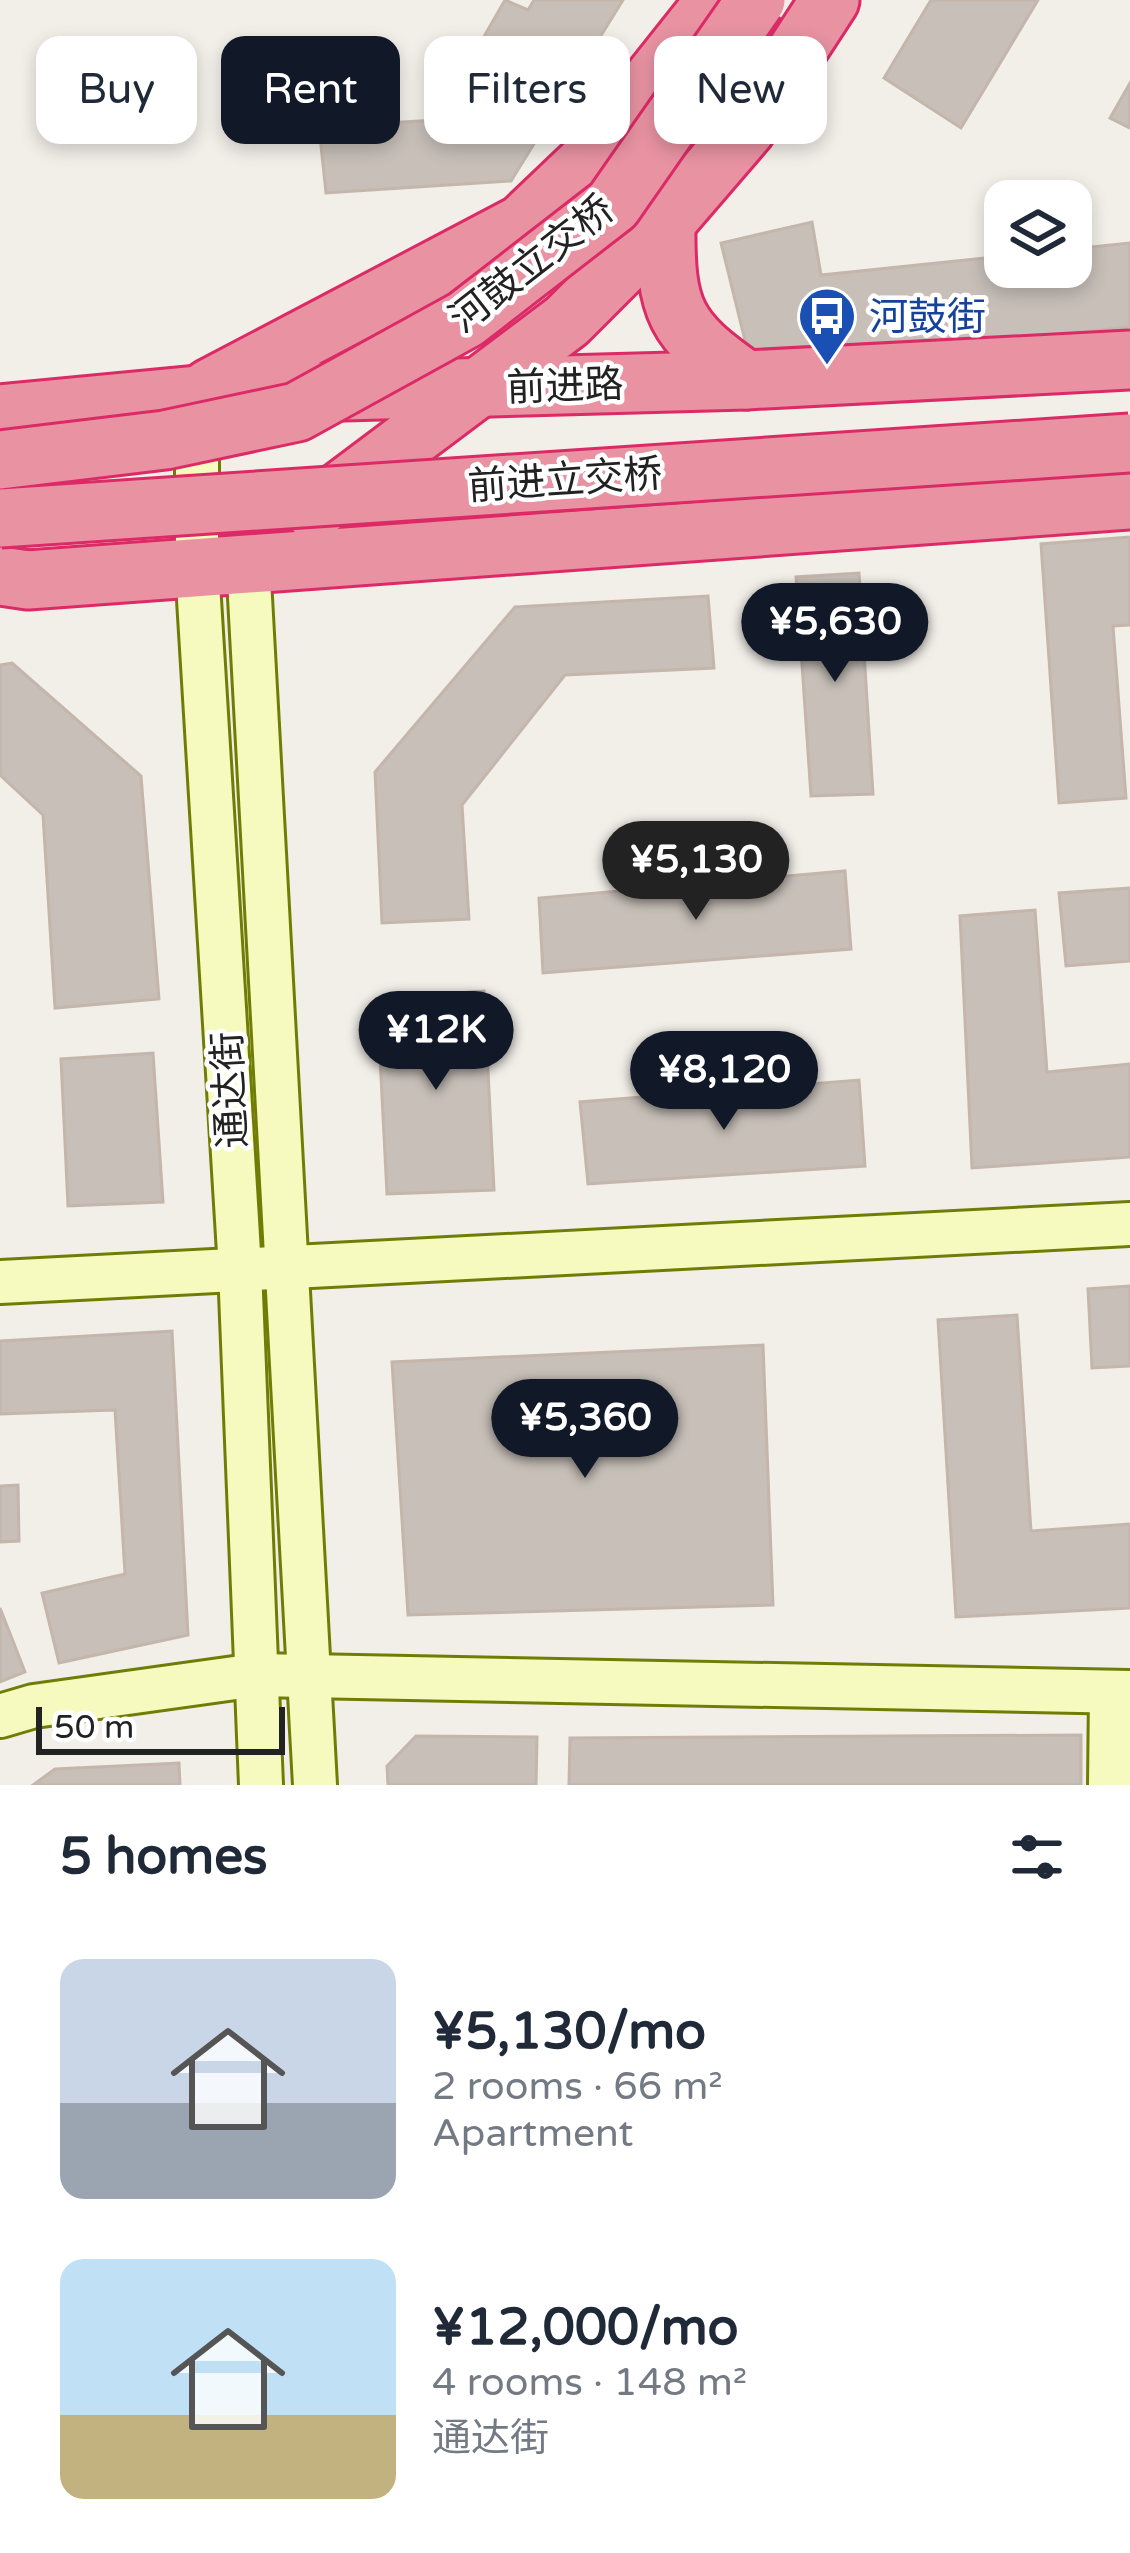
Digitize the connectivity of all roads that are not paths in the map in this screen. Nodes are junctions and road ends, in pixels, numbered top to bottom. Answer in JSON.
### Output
{"nodes":[{"id":1,"x":716,"y":0,"type":"edge"},
{"id":2,"x":757,"y":0,"type":"edge"},
{"id":3,"x":830,"y":0,"type":"edge"},
{"id":4,"x":667,"y":222,"type":"junction"},
{"id":5,"x":1130,"y":360,"type":"edge"},
{"id":6,"x":746,"y":380,"type":"junction"},
{"id":7,"x":479,"y":388,"type":"junction"},
{"id":8,"x":196,"y":395,"type":"junction"},
{"id":9,"x":0,"y":414,"type":"edge"},
{"id":10,"x":1130,"y":443,"type":"edge"},
{"id":11,"x":0,"y":460,"type":"edge"},
{"id":12,"x":1130,"y":500,"type":"edge"},
{"id":13,"x":0,"y":518,"type":"edge"},
{"id":14,"x":223,"y":564,"type":"junction"},
{"id":15,"x":9,"y":580,"type":"edge"},
{"id":16,"x":1130,"y":1224,"type":"edge"},
{"id":17,"x":286,"y":1267,"type":"junction"},
{"id":18,"x":240,"y":1269,"type":"junction"},
{"id":19,"x":0,"y":1282,"type":"edge"},
{"id":20,"x":256,"y":1676,"type":"junction"},
{"id":21,"x":308,"y":1676,"type":"junction"},
{"id":22,"x":1121,"y":1692,"type":"edge"},
{"id":23,"x":0,"y":1716,"type":"edge"},
{"id":24,"x":261,"y":1785,"type":"edge"},
{"id":25,"x":315,"y":1785,"type":"edge"},
{"id":26,"x":1110,"y":1785,"type":"edge"}],
"edges":[{"from":1,"to":8,"type":"highway"},
{"from":2,"to":11,"type":"highway","name":"河鼓立交桥","bridge":true},
{"from":3,"to":4,"type":"highway"},
{"from":4,"to":6,"type":"highway"},
{"from":4,"to":7,"type":"highway"},
{"from":5,"to":6,"type":"highway","name":"前进路"},
{"from":6,"to":7,"type":"highway","name":"前进路"},
{"from":7,"to":8,"type":"highway","name":"前进路"},
{"from":7,"to":14,"type":"highway"},
{"from":8,"to":9,"type":"highway","name":"前进路"},
{"from":8,"to":14,"type":"main road","name":"通达街"},
{"from":10,"to":13,"type":"highway","name":"前进立交桥","bridge":true},
{"from":12,"to":14,"type":"highway"},
{"from":14,"to":15,"type":"highway"},
{"from":14,"to":17,"type":"main road","name":"通达街"},
{"from":14,"to":18,"type":"main road","name":"通达街"},
{"from":16,"to":17,"type":"main road"},
{"from":17,"to":18,"type":"main road"},
{"from":17,"to":21,"type":"main road","name":"通达街"},
{"from":18,"to":19,"type":"main road"},
{"from":18,"to":20,"type":"main road","name":"通达街"},
{"from":20,"to":21,"type":"main road"},
{"from":20,"to":23,"type":"main road"},
{"from":20,"to":24,"type":"main road","name":"通达街"},
{"from":21,"to":22,"type":"main road"},
{"from":21,"to":25,"type":"main road","name":"通达街"},
{"from":22,"to":26,"type":"main road"}]}
